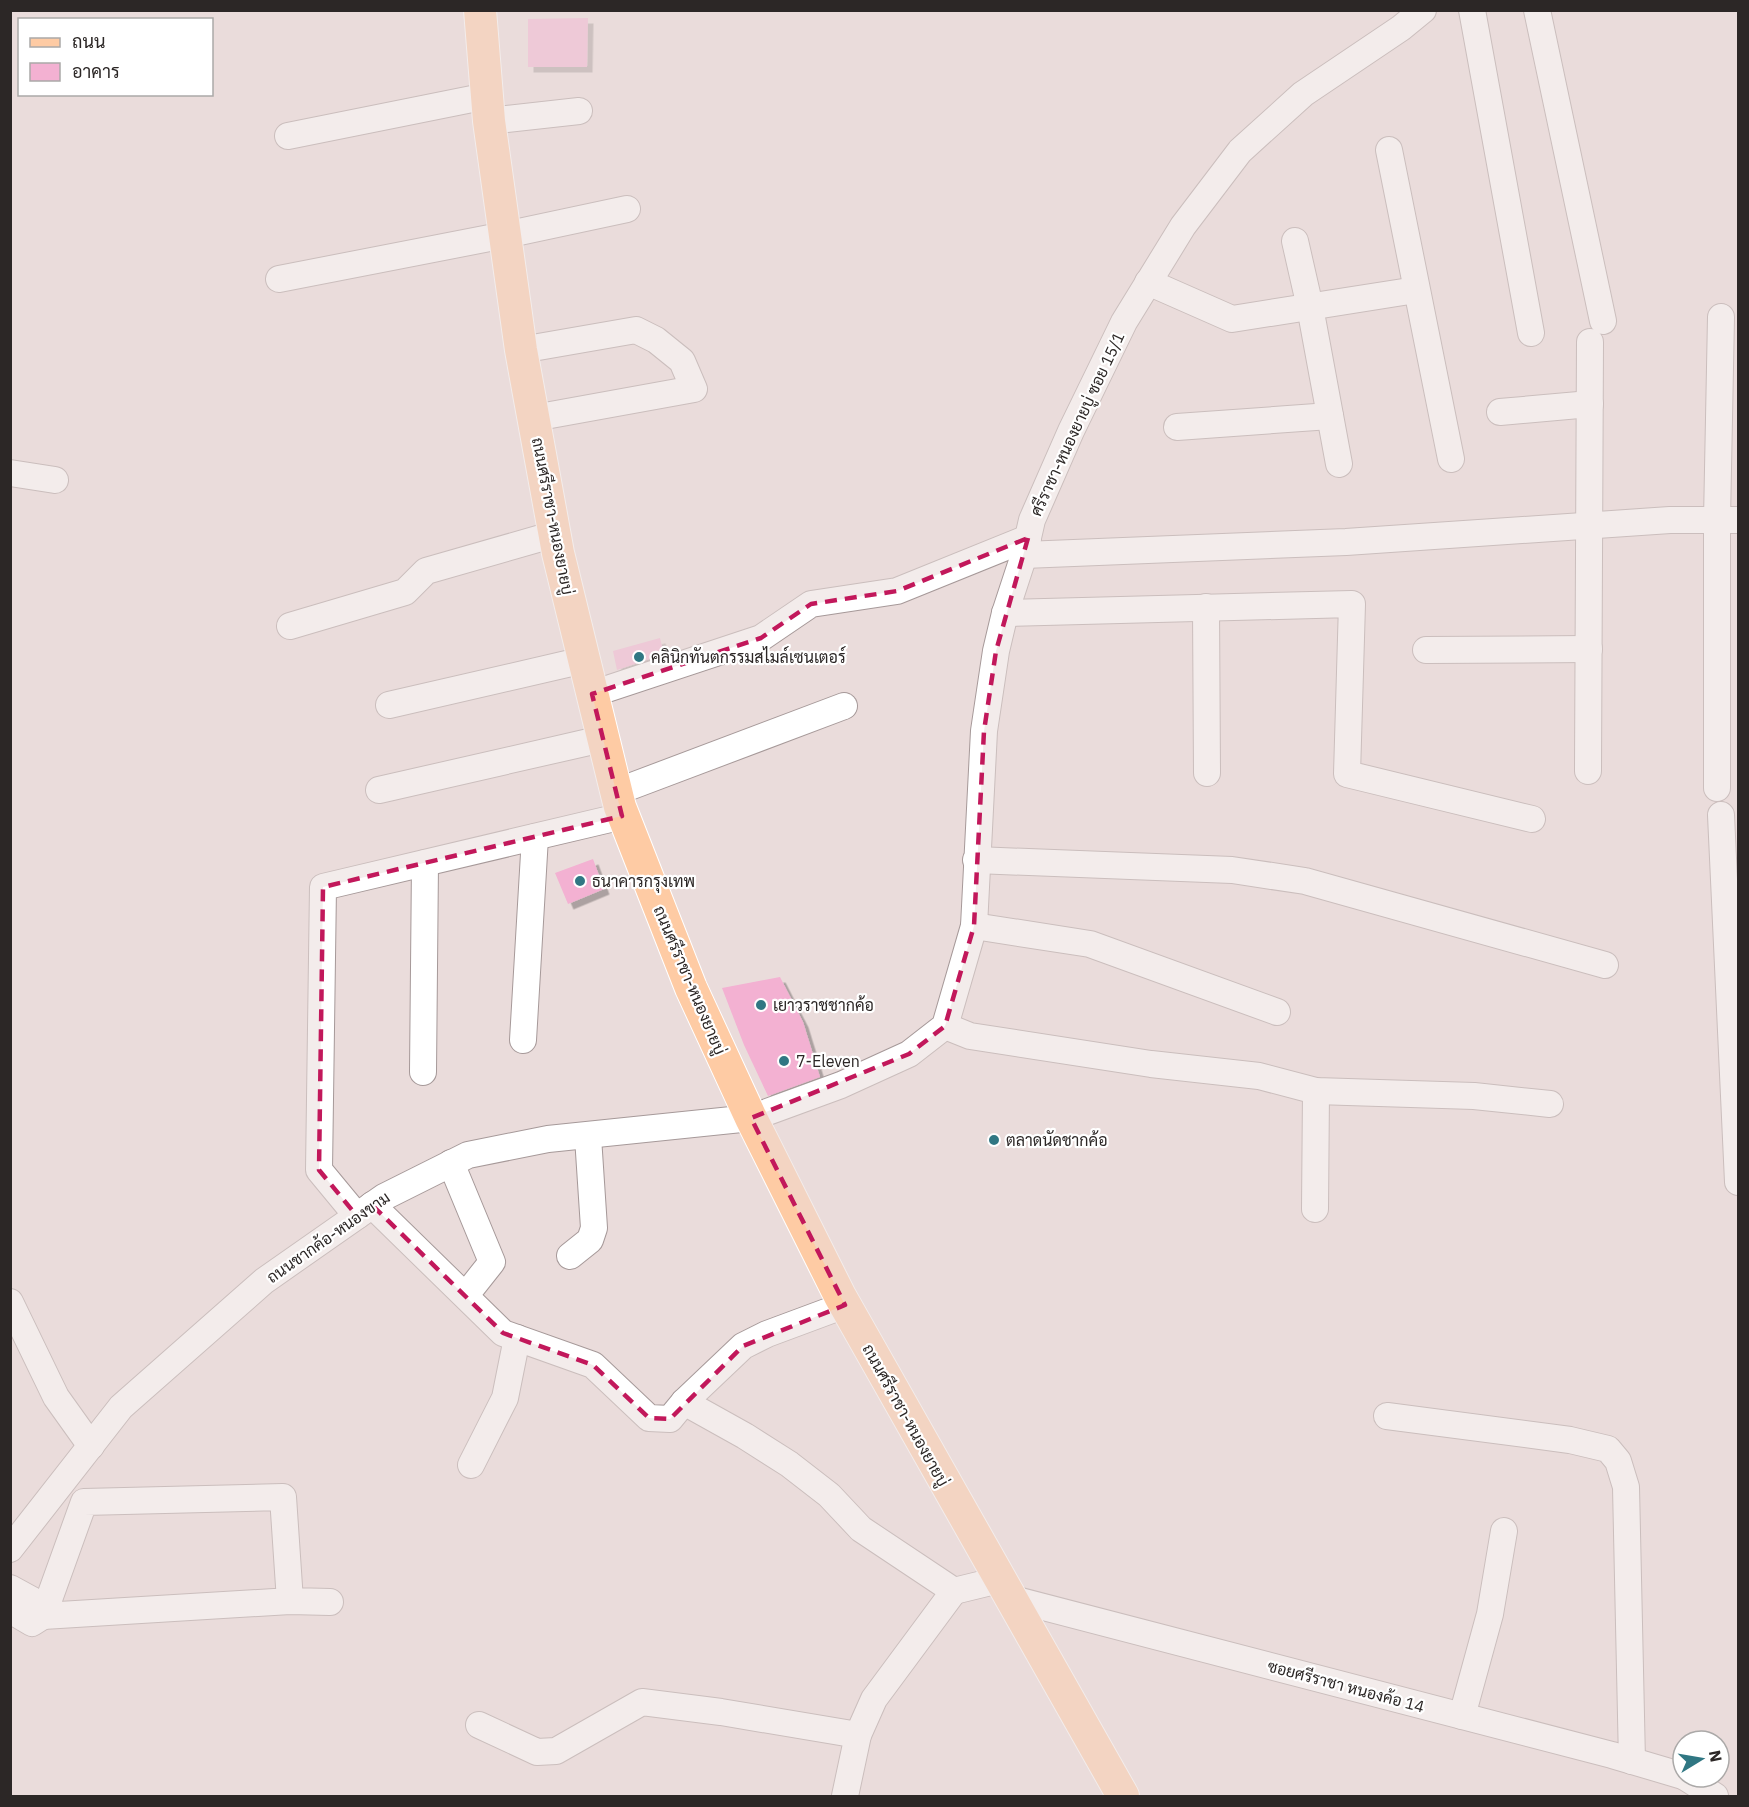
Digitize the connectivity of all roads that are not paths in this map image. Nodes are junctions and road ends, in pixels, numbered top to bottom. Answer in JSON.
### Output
{"nodes":[{"id":1,"x":480,"y":10,"type":"edge"},
{"id":2,"x":1423,"y":10,"type":"edge"},
{"id":3,"x":1472,"y":10,"type":"edge"},
{"id":4,"x":1537,"y":10,"type":"edge"},
{"id":5,"x":488,"y":108,"type":"junction"},
{"id":6,"x":579,"y":111,"type":"dead end"},
{"id":7,"x":288,"y":136,"type":"dead end"},
{"id":8,"x":1389,"y":150,"type":"dead end"},
{"id":9,"x":627,"y":209,"type":"dead end"},
{"id":10,"x":505,"y":235,"type":"junction"},
{"id":11,"x":1295,"y":241,"type":"dead end"},
{"id":12,"x":279,"y":279,"type":"dead end"},
{"id":13,"x":1148,"y":282,"type":"junction"},
{"id":14,"x":1416,"y":290,"type":"junction"},
{"id":15,"x":1310,"y":307,"type":"junction"},
{"id":16,"x":1721,"y":317,"type":"dead end"},
{"id":17,"x":1603,"y":321,"type":"dead end"},
{"id":18,"x":1531,"y":333,"type":"dead end"},
{"id":19,"x":1590,"y":342,"type":"dead end"},
{"id":20,"x":521,"y":350,"type":"junction"},
{"id":21,"x":1590,"y":404,"type":"junction"},
{"id":22,"x":1500,"y":412,"type":"dead end"},
{"id":23,"x":1330,"y":416,"type":"junction"},
{"id":24,"x":534,"y":418,"type":"junction"},
{"id":25,"x":1177,"y":427,"type":"dead end"},
{"id":26,"x":1450,"y":459,"type":"dead end"},
{"id":27,"x":1339,"y":464,"type":"dead end"},
{"id":28,"x":10,"y":473,"type":"edge"},
{"id":29,"x":55,"y":480,"type":"dead end"},
{"id":30,"x":1728,"y":520,"type":"edge"},
{"id":31,"x":1590,"y":525,"type":"junction"},
{"id":32,"x":555,"y":534,"type":"junction"},
{"id":33,"x":1026,"y":547,"type":"junction"},
{"id":34,"x":1206,"y":607,"type":"junction"},
{"id":35,"x":1005,"y":614,"type":"junction"},
{"id":36,"x":290,"y":626,"type":"dead end"},
{"id":37,"x":1589,"y":649,"type":"junction"},
{"id":38,"x":1426,"y":650,"type":"dead end"},
{"id":39,"x":584,"y":660,"type":"junction"},
{"id":40,"x":592,"y":694,"type":"junction"},
{"id":41,"x":389,"y":705,"type":"dead end"},
{"id":42,"x":844,"y":706,"type":"dead end"},
{"id":43,"x":602,"y":739,"type":"junction"},
{"id":44,"x":1587,"y":771,"type":"dead end"},
{"id":45,"x":1207,"y":773,"type":"dead end"},
{"id":46,"x":1717,"y":788,"type":"dead end"},
{"id":47,"x":379,"y":789,"type":"dead end"},
{"id":48,"x":620,"y":804,"type":"junction"},
{"id":49,"x":1720,"y":815,"type":"dead end"},
{"id":50,"x":1532,"y":819,"type":"dead end"},
{"id":51,"x":535,"y":837,"type":"junction"},
{"id":52,"x":976,"y":860,"type":"junction"},
{"id":53,"x":425,"y":863,"type":"junction"},
{"id":54,"x":974,"y":926,"type":"junction"},
{"id":55,"x":1605,"y":965,"type":"dead end"},
{"id":56,"x":1276,"y":1012,"type":"dead end"},
{"id":57,"x":945,"y":1026,"type":"junction"},
{"id":58,"x":523,"y":1040,"type":"dead end"},
{"id":59,"x":423,"y":1072,"type":"dead end"},
{"id":60,"x":1316,"y":1091,"type":"junction"},
{"id":61,"x":1550,"y":1104,"type":"dead end"},
{"id":62,"x":752,"y":1118,"type":"junction"},
{"id":63,"x":588,"y":1137,"type":"junction"},
{"id":64,"x":452,"y":1163,"type":"junction"},
{"id":65,"x":1738,"y":1182,"type":"edge"},
{"id":66,"x":1315,"y":1209,"type":"dead end"},
{"id":67,"x":365,"y":1210,"type":"junction"},
{"id":68,"x":570,"y":1256,"type":"dead end"},
{"id":69,"x":473,"y":1286,"type":"dead end"},
{"id":70,"x":10,"y":1302,"type":"edge"},
{"id":71,"x":845,"y":1305,"type":"junction"},
{"id":72,"x":517,"y":1338,"type":"junction"},
{"id":73,"x":684,"y":1402,"type":"junction"},
{"id":74,"x":1387,"y":1416,"type":"dead end"},
{"id":75,"x":91,"y":1446,"type":"junction"},
{"id":76,"x":471,"y":1465,"type":"dead end"},
{"id":77,"x":1504,"y":1531,"type":"dead end"},
{"id":78,"x":13,"y":1541,"type":"edge"},
{"id":79,"x":10,"y":1588,"type":"edge"},
{"id":80,"x":1004,"y":1589,"type":"junction"},
{"id":81,"x":954,"y":1591,"type":"junction"},
{"id":82,"x":290,"y":1601,"type":"junction"},
{"id":83,"x":330,"y":1602,"type":"dead end"},
{"id":84,"x":10,"y":1610,"type":"edge"},
{"id":85,"x":44,"y":1616,"type":"junction"},
{"id":86,"x":1462,"y":1716,"type":"junction"},
{"id":87,"x":480,"y":1725,"type":"dead end"},
{"id":88,"x":858,"y":1736,"type":"junction"},
{"id":89,"x":1632,"y":1761,"type":"junction"},
{"id":90,"x":1671,"y":1773,"type":"edge"},
{"id":91,"x":846,"y":1797,"type":"edge"},
{"id":92,"x":1123,"y":1797,"type":"edge"}],
"edges":[{"from":1,"to":5,"type":"main road","name":"ถนนศรีราชา-หนองยายบู่"},
{"from":2,"to":13,"type":"street","name":"ศรีราชา-หนองยายบู่ ซอย 15/1"},
{"from":3,"to":18,"type":"street"},
{"from":4,"to":17,"type":"street"},
{"from":5,"to":6,"type":"street"},
{"from":5,"to":7,"type":"street"},
{"from":5,"to":10,"type":"main road","name":"ถนนศรีราชา-หนองยายบู่"},
{"from":8,"to":14,"type":"street"},
{"from":9,"to":10,"type":"street"},
{"from":10,"to":12,"type":"street"},
{"from":10,"to":20,"type":"main road","name":"ถนนศรีราชา-หนองยายบู่"},
{"from":11,"to":15,"type":"street"},
{"from":13,"to":15,"type":"street"},
{"from":13,"to":33,"type":"street","name":"ศรีราชา-หนองยายบู่ ซอย 15/1"},
{"from":14,"to":15,"type":"street"},
{"from":14,"to":26,"type":"street"},
{"from":15,"to":23,"type":"street"},
{"from":16,"to":30,"type":"street"},
{"from":19,"to":21,"type":"street"},
{"from":20,"to":24,"type":"main road","name":"ถนนศรีราชา-หนองยายบู่"},
{"from":20,"to":24,"type":"street"},
{"from":21,"to":22,"type":"street"},
{"from":21,"to":31,"type":"street"},
{"from":23,"to":25,"type":"street"},
{"from":23,"to":27,"type":"street"},
{"from":24,"to":32,"type":"main road","name":"ถนนศรีราชา-หนองยายบู่"},
{"from":28,"to":29,"type":"street"},
{"from":30,"to":31,"type":"street"},
{"from":30,"to":46,"type":"street"},
{"from":31,"to":33,"type":"street"},
{"from":31,"to":37,"type":"street"},
{"from":32,"to":36,"type":"street"},
{"from":32,"to":39,"type":"main road","name":"ถนนศรีราชา-หนองยายบู่"},
{"from":33,"to":35,"type":"street","name":"ศรีราชา-หนองยายบู่ ซอย 15/1"},
{"from":33,"to":40,"type":"street"},
{"from":34,"to":35,"type":"street"},
{"from":34,"to":45,"type":"street"},
{"from":34,"to":50,"type":"street"},
{"from":35,"to":52,"type":"street","name":"ศรีราชา-หนองยายบู่ ซอย 15/1"},
{"from":37,"to":38,"type":"street"},
{"from":37,"to":44,"type":"street"},
{"from":39,"to":40,"type":"main road","name":"ถนนศรีราชา-หนองยายบู่"},
{"from":39,"to":41,"type":"street"},
{"from":40,"to":43,"type":"main road","name":"ถนนศรีราชา-หนองยายบู่"},
{"from":42,"to":48,"type":"street"},
{"from":43,"to":47,"type":"street"},
{"from":43,"to":48,"type":"main road","name":"ถนนศรีราชา-หนองยายบู่"},
{"from":48,"to":51,"type":"street"},
{"from":48,"to":62,"type":"main road","name":"ถนนศรีราชา-หนองยายบู่"},
{"from":49,"to":65,"type":"street"},
{"from":51,"to":53,"type":"street"},
{"from":51,"to":58,"type":"street"},
{"from":52,"to":54,"type":"street","name":"ศรีราชา-หนองยายบู่ ซอย 15/1"},
{"from":52,"to":55,"type":"street"},
{"from":53,"to":59,"type":"street"},
{"from":53,"to":67,"type":"street"},
{"from":54,"to":56,"type":"street"},
{"from":54,"to":57,"type":"street","name":"ศรีราชา-หนองยายบู่ ซอย 15/1"},
{"from":57,"to":60,"type":"street"},
{"from":57,"to":62,"type":"street"},
{"from":60,"to":61,"type":"street"},
{"from":60,"to":66,"type":"street"},
{"from":62,"to":63,"type":"street","name":"ถนนชากค้อ-หนองขาม"},
{"from":62,"to":71,"type":"main road","name":"ถนนศรีราชา-หนองยายบู่"},
{"from":63,"to":64,"type":"street","name":"ถนนชากค้อ-หนองขาม"},
{"from":63,"to":68,"type":"street"},
{"from":64,"to":67,"type":"street","name":"ถนนชากค้อ-หนองขาม"},
{"from":64,"to":69,"type":"street"},
{"from":67,"to":72,"type":"street"},
{"from":67,"to":75,"type":"street","name":"ถนนชากค้อ-หนองขาม"},
{"from":70,"to":75,"type":"street"},
{"from":71,"to":73,"type":"street"},
{"from":71,"to":80,"type":"main road","name":"ถนนศรีราชา-หนองยายบู่"},
{"from":72,"to":73,"type":"street"},
{"from":72,"to":76,"type":"street"},
{"from":73,"to":81,"type":"street"},
{"from":74,"to":89,"type":"street"},
{"from":75,"to":78,"type":"street","name":"ถนนชากค้อ-หนองขาม"},
{"from":77,"to":86,"type":"street"},
{"from":79,"to":85,"type":"street"},
{"from":80,"to":81,"type":"street"},
{"from":80,"to":86,"type":"street","name":"ซอยศรีราชา หนองค้อ 14"},
{"from":80,"to":92,"type":"main road","name":"ถนนศรีราชา-หนองยายบู่"},
{"from":81,"to":88,"type":"street"},
{"from":82,"to":83,"type":"street"},
{"from":82,"to":85,"type":"street"},
{"from":82,"to":85,"type":"street"},
{"from":84,"to":85,"type":"street"},
{"from":86,"to":89,"type":"street","name":"ซอยศรีราชา หนองค้อ 14"},
{"from":87,"to":88,"type":"street"},
{"from":88,"to":91,"type":"street"},
{"from":89,"to":90,"type":"street","name":"ซอยศรีราชา หนองค้อ 14"}]}
